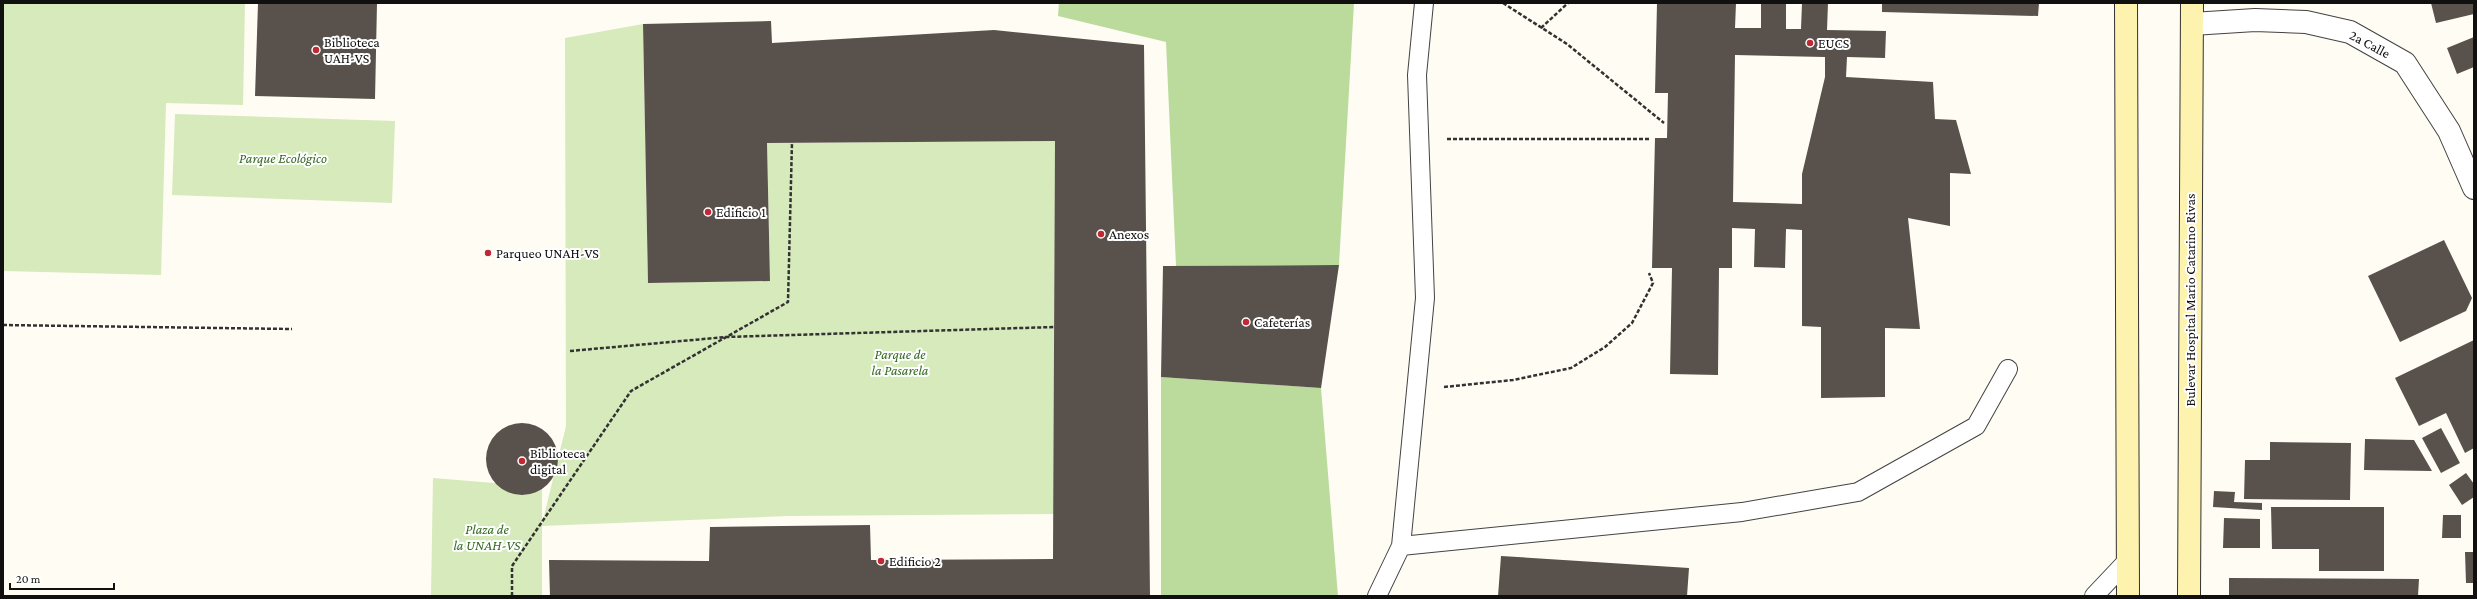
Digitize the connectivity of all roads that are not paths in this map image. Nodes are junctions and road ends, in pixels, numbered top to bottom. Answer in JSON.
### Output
{"nodes":[{"id":1,"x":1424,"y":3,"type":"edge"},
{"id":2,"x":2126,"y":3,"type":"edge"},
{"id":3,"x":2192,"y":13,"type":"edge"},
{"id":4,"x":2474,"y":188,"type":"edge"},
{"id":5,"x":2008,"y":369,"type":"dead end"},
{"id":6,"x":1401,"y":546,"type":"junction"},
{"id":7,"x":2128,"y":560,"type":"junction"},
{"id":8,"x":1377,"y":595,"type":"edge"},
{"id":9,"x":2094,"y":596,"type":"edge"},
{"id":10,"x":2128,"y":596,"type":"edge"},
{"id":11,"x":2189,"y":596,"type":"edge"}],
"edges":[{"from":1,"to":6,"type":"lane"},
{"from":2,"to":7,"type":"main road"},
{"from":3,"to":4,"type":"street","name":"2a Calle"},
{"from":3,"to":11,"type":"main road","name":"Bulevar Hospital Mario Catarino Rivas"},
{"from":5,"to":6,"type":"lane"},
{"from":6,"to":8,"type":"lane"},
{"from":7,"to":9,"type":"lane"},
{"from":7,"to":10,"type":"main road"}]}
